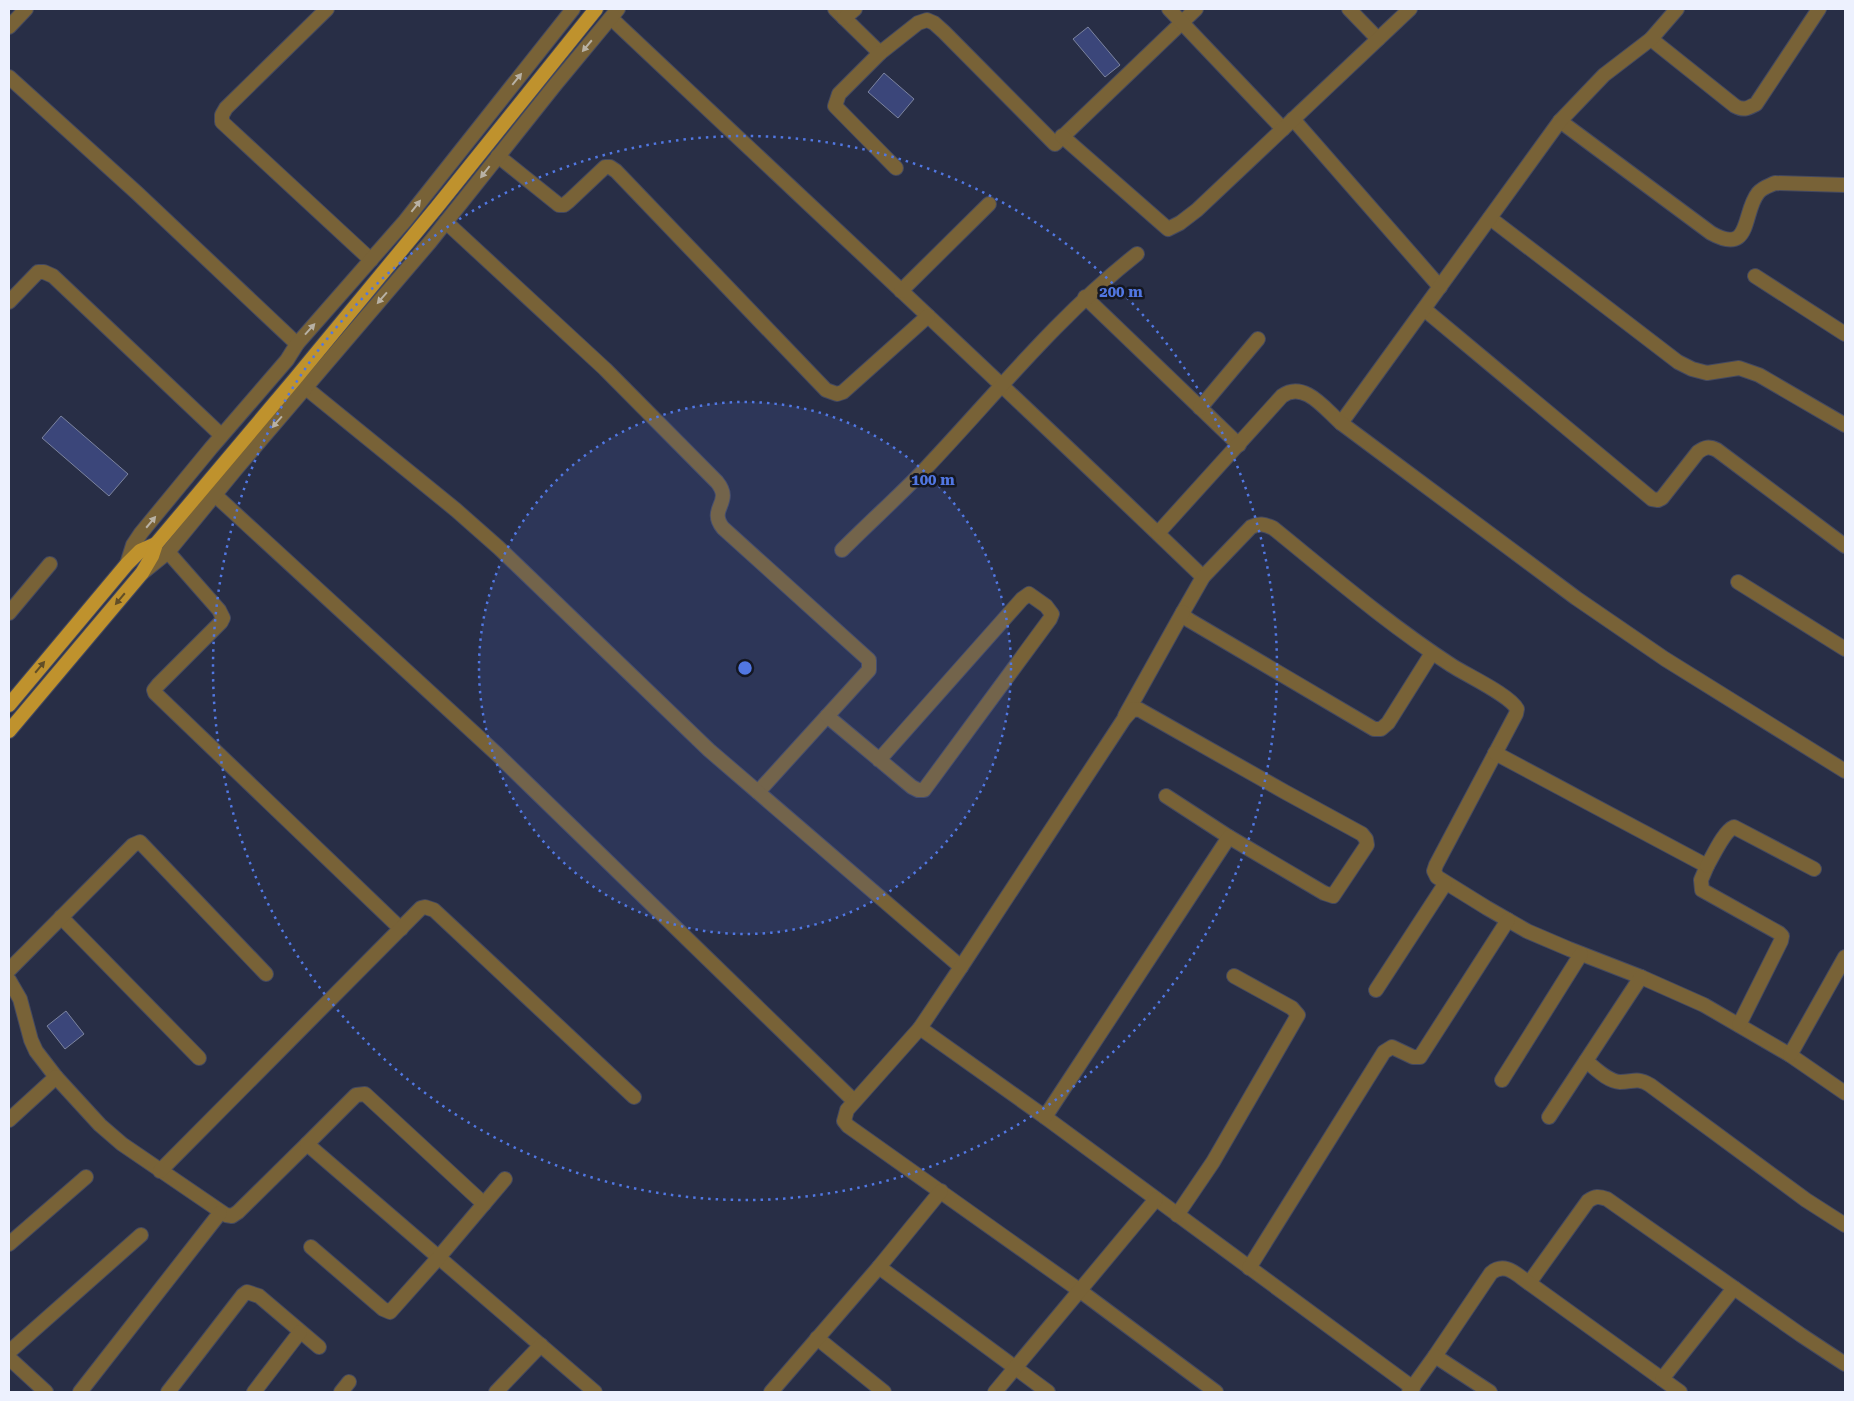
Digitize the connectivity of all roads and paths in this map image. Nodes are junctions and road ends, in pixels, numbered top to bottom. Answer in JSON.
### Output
{"nodes":[{"id":1,"x":26,"y":9,"type":"edge"},
{"id":2,"x":327,"y":9,"type":"edge"},
{"id":3,"x":573,"y":9,"type":"edge"},
{"id":4,"x":596,"y":9,"type":"edge"},
{"id":5,"x":855,"y":9,"type":"edge"},
{"id":6,"x":1169,"y":9,"type":"edge"},
{"id":7,"x":1196,"y":9,"type":"edge"},
{"id":8,"x":1349,"y":9,"type":"edge"},
{"id":9,"x":1677,"y":9,"type":"edge"},
{"id":10,"x":1819,"y":9,"type":"edge"},
{"id":11,"x":1406,"y":10,"type":"edge"},
{"id":12,"x":615,"y":13,"type":"edge"},
{"id":13,"x":839,"y":13,"type":"edge"},
{"id":14,"x":1183,"y":22,"type":"junction"},
{"id":15,"x":9,"y":26,"type":"edge"},
{"id":16,"x":1378,"y":39,"type":"junction"},
{"id":17,"x":1650,"y":39,"type":"junction"},
{"id":18,"x":880,"y":53,"type":"junction"},
{"id":19,"x":9,"y":76,"type":"edge"},
{"id":20,"x":1560,"y":121,"type":"junction"},
{"id":21,"x":1288,"y":124,"type":"junction"},
{"id":22,"x":1062,"y":136,"type":"junction"},
{"id":23,"x":498,"y":156,"type":"junction"},
{"id":24,"x":896,"y":168,"type":"dead end"},
{"id":25,"x":1845,"y":185,"type":"edge"},
{"id":26,"x":989,"y":204,"type":"dead end"},
{"id":27,"x":1490,"y":218,"type":"junction"},
{"id":28,"x":446,"y":222,"type":"junction"},
{"id":29,"x":1137,"y":254,"type":"dead end"},
{"id":30,"x":371,"y":260,"type":"junction"},
{"id":31,"x":1755,"y":276,"type":"dead end"},
{"id":32,"x":1440,"y":287,"type":"junction"},
{"id":33,"x":901,"y":292,"type":"junction"},
{"id":34,"x":1085,"y":297,"type":"junction"},
{"id":35,"x":9,"y":302,"type":"edge"},
{"id":36,"x":1424,"y":309,"type":"junction"},
{"id":37,"x":928,"y":316,"type":"junction"},
{"id":38,"x":1845,"y":334,"type":"edge"},
{"id":39,"x":1258,"y":339,"type":"dead end"},
{"id":40,"x":297,"y":344,"type":"junction"},
{"id":41,"x":1002,"y":384,"type":"junction"},
{"id":42,"x":306,"y":388,"type":"junction"},
{"id":43,"x":1200,"y":408,"type":"junction"},
{"id":44,"x":1341,"y":422,"type":"junction"},
{"id":45,"x":1845,"y":425,"type":"edge"},
{"id":46,"x":221,"y":435,"type":"junction"},
{"id":47,"x":1239,"y":445,"type":"junction"},
{"id":48,"x":215,"y":495,"type":"junction"},
{"id":49,"x":1158,"y":533,"type":"junction"},
{"id":50,"x":156,"y":544,"type":"junction"},
{"id":51,"x":1845,"y":546,"type":"edge"},
{"id":52,"x":842,"y":550,"type":"dead end"},
{"id":53,"x":168,"y":552,"type":"junction"},
{"id":54,"x":50,"y":564,"type":"dead end"},
{"id":55,"x":127,"y":564,"type":"junction"},
{"id":56,"x":142,"y":573,"type":"junction"},
{"id":57,"x":1203,"y":577,"type":"junction"},
{"id":58,"x":1738,"y":582,"type":"dead end"},
{"id":59,"x":1183,"y":612,"type":"junction"},
{"id":60,"x":9,"y":613,"type":"edge"},
{"id":61,"x":1845,"y":649,"type":"edge"},
{"id":62,"x":1432,"y":653,"type":"junction"},
{"id":63,"x":9,"y":704,"type":"edge"},
{"id":64,"x":827,"y":716,"type":"junction"},
{"id":65,"x":1124,"y":718,"type":"junction"},
{"id":66,"x":9,"y":732,"type":"edge"},
{"id":67,"x":1495,"y":753,"type":"junction"},
{"id":68,"x":879,"y":760,"type":"junction"},
{"id":69,"x":1845,"y":772,"type":"edge"},
{"id":70,"x":758,"y":792,"type":"junction"},
{"id":71,"x":1166,"y":796,"type":"dead end"},
{"id":72,"x":1229,"y":836,"type":"junction"},
{"id":73,"x":1707,"y":866,"type":"junction"},
{"id":74,"x":1814,"y":869,"type":"dead end"},
{"id":75,"x":1445,"y":884,"type":"junction"},
{"id":76,"x":61,"y":917,"type":"junction"},
{"id":77,"x":1508,"y":920,"type":"junction"},
{"id":78,"x":401,"y":929,"type":"junction"},
{"id":79,"x":1580,"y":954,"type":"junction"},
{"id":80,"x":1845,"y":957,"type":"edge"},
{"id":81,"x":961,"y":968,"type":"junction"},
{"id":82,"x":9,"y":970,"type":"edge"},
{"id":83,"x":266,"y":974,"type":"dead end"},
{"id":84,"x":1234,"y":976,"type":"dead end"},
{"id":85,"x":1641,"y":977,"type":"junction"},
{"id":86,"x":9,"y":980,"type":"edge"},
{"id":87,"x":1376,"y":990,"type":"dead end"},
{"id":88,"x":1738,"y":1025,"type":"junction"},
{"id":89,"x":920,"y":1028,"type":"junction"},
{"id":90,"x":1790,"y":1055,"type":"junction"},
{"id":91,"x":199,"y":1058,"type":"dead end"},
{"id":92,"x":1586,"y":1061,"type":"junction"},
{"id":93,"x":56,"y":1078,"type":"junction"},
{"id":94,"x":1502,"y":1080,"type":"dead end"},
{"id":95,"x":1845,"y":1093,"type":"edge"},
{"id":96,"x":634,"y":1097,"type":"dead end"},
{"id":97,"x":854,"y":1100,"type":"junction"},
{"id":98,"x":1045,"y":1117,"type":"junction"},
{"id":99,"x":1549,"y":1117,"type":"dead end"},
{"id":100,"x":9,"y":1120,"type":"edge"},
{"id":101,"x":307,"y":1144,"type":"junction"},
{"id":102,"x":160,"y":1171,"type":"junction"},
{"id":103,"x":86,"y":1177,"type":"dead end"},
{"id":104,"x":505,"y":1179,"type":"dead end"},
{"id":105,"x":941,"y":1191,"type":"junction"},
{"id":106,"x":1156,"y":1199,"type":"junction"},
{"id":107,"x":484,"y":1204,"type":"junction"},
{"id":108,"x":220,"y":1213,"type":"junction"},
{"id":109,"x":1177,"y":1215,"type":"junction"},
{"id":110,"x":1845,"y":1225,"type":"edge"},
{"id":111,"x":141,"y":1235,"type":"dead end"},
{"id":112,"x":9,"y":1244,"type":"edge"},
{"id":113,"x":311,"y":1247,"type":"dead end"},
{"id":114,"x":439,"y":1257,"type":"junction"},
{"id":115,"x":879,"y":1267,"type":"junction"},
{"id":116,"x":1249,"y":1268,"type":"junction"},
{"id":117,"x":1529,"y":1283,"type":"junction"},
{"id":118,"x":1734,"y":1288,"type":"junction"},
{"id":119,"x":1079,"y":1290,"type":"junction"},
{"id":120,"x":300,"y":1332,"type":"junction"},
{"id":121,"x":817,"y":1338,"type":"junction"},
{"id":122,"x":541,"y":1345,"type":"junction"},
{"id":123,"x":319,"y":1347,"type":"dead end"},
{"id":124,"x":1434,"y":1356,"type":"junction"},
{"id":125,"x":11,"y":1362,"type":"edge"},
{"id":126,"x":1845,"y":1364,"type":"edge"},
{"id":127,"x":1015,"y":1368,"type":"junction"},
{"id":128,"x":1662,"y":1379,"type":"junction"},
{"id":129,"x":1411,"y":1390,"type":"edge"},
{"id":130,"x":46,"y":1392,"type":"edge"},
{"id":131,"x":80,"y":1392,"type":"edge"},
{"id":132,"x":168,"y":1392,"type":"edge"},
{"id":133,"x":254,"y":1392,"type":"edge"},
{"id":134,"x":496,"y":1392,"type":"edge"},
{"id":135,"x":595,"y":1392,"type":"edge"},
{"id":136,"x":771,"y":1392,"type":"edge"},
{"id":137,"x":884,"y":1392,"type":"edge"},
{"id":138,"x":996,"y":1392,"type":"edge"},
{"id":139,"x":1048,"y":1392,"type":"edge"},
{"id":140,"x":1216,"y":1392,"type":"edge"},
{"id":141,"x":1490,"y":1392,"type":"edge"},
{"id":142,"x":1680,"y":1392,"type":"edge"}],
"edges":[{"from":1,"to":15,"type":"street"},
{"from":2,"to":30,"type":"street"},
{"from":30,"to":3,"type":"street","one_way":true},
{"from":4,"to":50,"type":"main road"},
{"from":5,"to":13,"type":"street"},
{"from":6,"to":14,"type":"street"},
{"from":7,"to":14,"type":"street"},
{"from":8,"to":16,"type":"street"},
{"from":9,"to":17,"type":"street"},
{"from":10,"to":17,"type":"street"},
{"from":11,"to":16,"type":"street"},
{"from":12,"to":23,"type":"street","one_way":true},
{"from":12,"to":33,"type":"street"},
{"from":13,"to":18,"type":"street"},
{"from":14,"to":21,"type":"street"},
{"from":14,"to":22,"type":"street"},
{"from":16,"to":21,"type":"street"},
{"from":17,"to":20,"type":"street"},
{"from":18,"to":22,"type":"street"},
{"from":18,"to":24,"type":"street"},
{"from":19,"to":40,"type":"street"},
{"from":20,"to":25,"type":"street"},
{"from":20,"to":27,"type":"street"},
{"from":21,"to":22,"type":"street"},
{"from":21,"to":32,"type":"street"},
{"from":23,"to":28,"type":"street","one_way":true},
{"from":23,"to":37,"type":"street"},
{"from":26,"to":33,"type":"street"},
{"from":27,"to":32,"type":"street"},
{"from":27,"to":45,"type":"street"},
{"from":28,"to":42,"type":"street","one_way":true},
{"from":28,"to":64,"type":"street"},
{"from":29,"to":34,"type":"street"},
{"from":40,"to":30,"type":"street","one_way":true},
{"from":31,"to":38,"type":"street"},
{"from":32,"to":36,"type":"street"},
{"from":33,"to":37,"type":"street"},
{"from":34,"to":41,"type":"street"},
{"from":34,"to":43,"type":"street"},
{"from":35,"to":46,"type":"street"},
{"from":36,"to":44,"type":"street"},
{"from":36,"to":51,"type":"street"},
{"from":37,"to":41,"type":"street"},
{"from":39,"to":43,"type":"street"},
{"from":40,"to":46,"type":"street"},
{"from":41,"to":49,"type":"street"},
{"from":41,"to":52,"type":"street"},
{"from":42,"to":48,"type":"street","one_way":true},
{"from":42,"to":70,"type":"street"},
{"from":43,"to":47,"type":"street"},
{"from":44,"to":47,"type":"street"},
{"from":44,"to":69,"type":"street"},
{"from":55,"to":46,"type":"street","one_way":true},
{"from":47,"to":49,"type":"street"},
{"from":48,"to":53,"type":"street"},
{"from":48,"to":97,"type":"street"},
{"from":49,"to":57,"type":"street"},
{"from":50,"to":55,"type":"main road"},
{"from":50,"to":56,"type":"main road"},
{"from":53,"to":56,"type":"street"},
{"from":53,"to":78,"type":"street"},
{"from":54,"to":60,"type":"street"},
{"from":63,"to":55,"type":"main road","one_way":true},
{"from":56,"to":66,"type":"main road","one_way":true},
{"from":57,"to":59,"type":"street"},
{"from":57,"to":62,"type":"street"},
{"from":58,"to":61,"type":"street"},
{"from":59,"to":62,"type":"street"},
{"from":59,"to":65,"type":"street"},
{"from":62,"to":67,"type":"street"},
{"from":64,"to":68,"type":"street"},
{"from":64,"to":70,"type":"street"},
{"from":65,"to":72,"type":"street"},
{"from":65,"to":81,"type":"street"},
{"from":67,"to":73,"type":"street"},
{"from":67,"to":75,"type":"street"},
{"from":68,"to":68,"type":"street"},
{"from":70,"to":81,"type":"street"},
{"from":71,"to":72,"type":"street"},
{"from":72,"to":98,"type":"street"},
{"from":73,"to":74,"type":"street"},
{"from":73,"to":88,"type":"street"},
{"from":75,"to":77,"type":"street"},
{"from":75,"to":87,"type":"street"},
{"from":76,"to":82,"type":"street"},
{"from":76,"to":83,"type":"street"},
{"from":76,"to":91,"type":"street"},
{"from":77,"to":79,"type":"street"},
{"from":77,"to":116,"type":"street"},
{"from":78,"to":96,"type":"street"},
{"from":78,"to":102,"type":"street"},
{"from":79,"to":85,"type":"street"},
{"from":79,"to":94,"type":"street"},
{"from":80,"to":90,"type":"street"},
{"from":81,"to":89,"type":"street"},
{"from":84,"to":109,"type":"street"},
{"from":85,"to":88,"type":"street"},
{"from":85,"to":92,"type":"street"},
{"from":86,"to":93,"type":"street"},
{"from":88,"to":90,"type":"street"},
{"from":89,"to":97,"type":"street"},
{"from":89,"to":98,"type":"street"},
{"from":90,"to":95,"type":"street"},
{"from":92,"to":99,"type":"street"},
{"from":92,"to":110,"type":"street"},
{"from":93,"to":100,"type":"street"},
{"from":93,"to":102,"type":"street"},
{"from":97,"to":105,"type":"street"},
{"from":98,"to":106,"type":"street"},
{"from":101,"to":107,"type":"street"},
{"from":101,"to":108,"type":"street"},
{"from":101,"to":114,"type":"street"},
{"from":102,"to":108,"type":"street"},
{"from":103,"to":112,"type":"street"},
{"from":104,"to":107,"type":"street"},
{"from":105,"to":115,"type":"street"},
{"from":105,"to":119,"type":"street"},
{"from":106,"to":109,"type":"street"},
{"from":106,"to":119,"type":"street"},
{"from":107,"to":114,"type":"street"},
{"from":108,"to":131,"type":"street"},
{"from":109,"to":116,"type":"street"},
{"from":111,"to":125,"type":"street"},
{"from":113,"to":114,"type":"street"},
{"from":114,"to":122,"type":"street"},
{"from":115,"to":121,"type":"street"},
{"from":115,"to":127,"type":"street"},
{"from":116,"to":129,"type":"street"},
{"from":117,"to":118,"type":"street"},
{"from":117,"to":124,"type":"street"},
{"from":117,"to":128,"type":"street"},
{"from":118,"to":126,"type":"street"},
{"from":118,"to":128,"type":"street"},
{"from":119,"to":127,"type":"street"},
{"from":119,"to":140,"type":"street"},
{"from":120,"to":123,"type":"street"},
{"from":120,"to":132,"type":"street"},
{"from":120,"to":133,"type":"street"},
{"from":121,"to":136,"type":"street"},
{"from":121,"to":137,"type":"street"},
{"from":122,"to":134,"type":"street"},
{"from":122,"to":135,"type":"street"},
{"from":124,"to":129,"type":"street"},
{"from":124,"to":141,"type":"street"},
{"from":125,"to":130,"type":"street"},
{"from":127,"to":138,"type":"street"},
{"from":127,"to":139,"type":"street"},
{"from":128,"to":142,"type":"street"}]}
